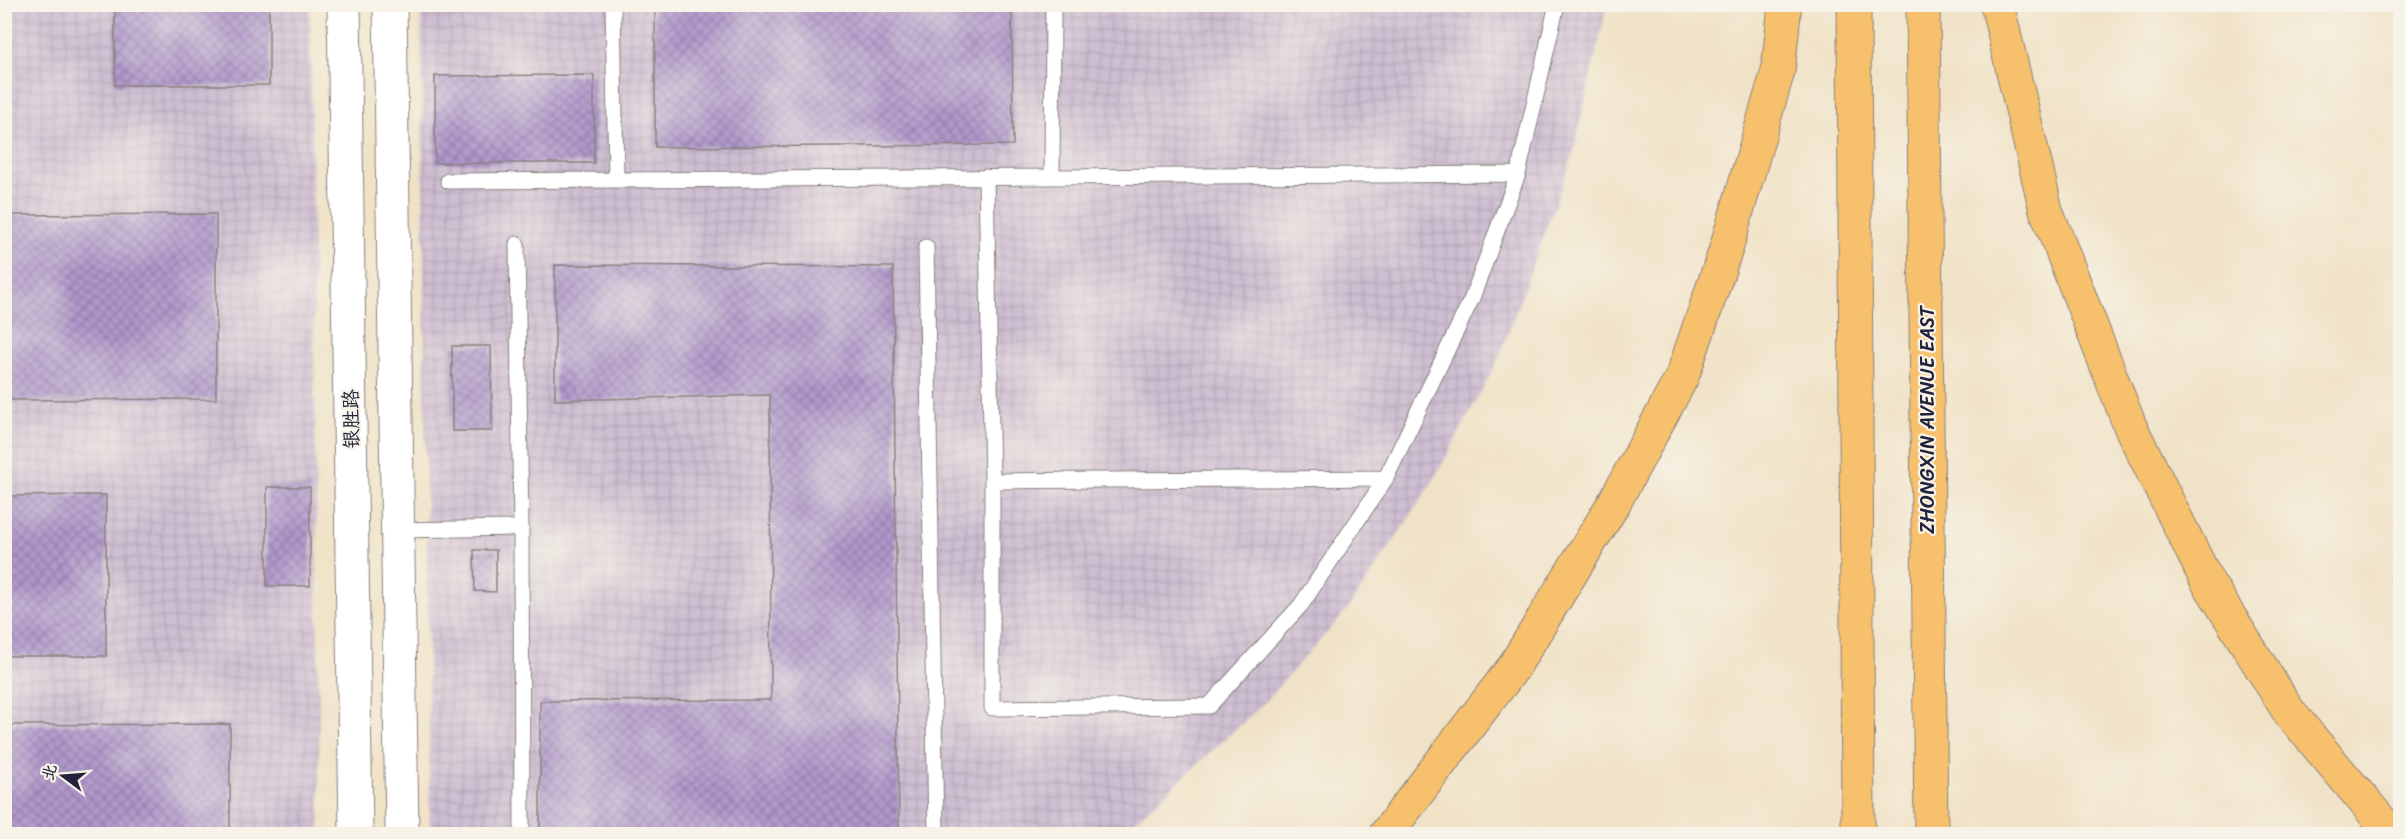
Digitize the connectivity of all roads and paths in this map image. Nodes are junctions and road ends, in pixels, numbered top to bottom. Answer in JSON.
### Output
{"nodes":[{"id":1,"x":344,"y":4,"type":"edge"},
{"id":2,"x":390,"y":4,"type":"edge"},
{"id":3,"x":613,"y":4,"type":"edge"},
{"id":4,"x":1053,"y":4,"type":"edge"},
{"id":5,"x":1557,"y":4,"type":"edge"},
{"id":6,"x":1785,"y":4,"type":"edge"},
{"id":7,"x":1854,"y":4,"type":"edge"},
{"id":8,"x":1923,"y":4,"type":"edge"},
{"id":9,"x":1997,"y":4,"type":"edge"},
{"id":10,"x":1518,"y":174,"type":"junction"},
{"id":11,"x":987,"y":177,"type":"junction"},
{"id":12,"x":1052,"y":177,"type":"junction"},
{"id":13,"x":616,"y":179,"type":"junction"},
{"id":14,"x":448,"y":181,"type":"dead end"},
{"id":15,"x":517,"y":244,"type":"dead end"},
{"id":16,"x":926,"y":247,"type":"dead end"},
{"id":17,"x":1386,"y":478,"type":"junction"},
{"id":18,"x":992,"y":481,"type":"junction"},
{"id":19,"x":521,"y":528,"type":"junction"},
{"id":20,"x":398,"y":530,"type":"junction"},
{"id":21,"x":356,"y":834,"type":"edge"},
{"id":22,"x":402,"y":834,"type":"edge"},
{"id":23,"x":522,"y":834,"type":"edge"},
{"id":24,"x":936,"y":834,"type":"edge"},
{"id":25,"x":1386,"y":834,"type":"edge"},
{"id":26,"x":1858,"y":834,"type":"edge"},
{"id":27,"x":1931,"y":834,"type":"edge"},
{"id":28,"x":2392,"y":834,"type":"edge"}],
"edges":[{"from":1,"to":21,"type":"street","name":"银胜路"},
{"from":2,"to":20,"type":"street"},
{"from":3,"to":13,"type":"lane"},
{"from":4,"to":12,"type":"lane"},
{"from":5,"to":10,"type":"lane"},
{"from":6,"to":25,"type":"main road"},
{"from":7,"to":26,"type":"main road"},
{"from":8,"to":27,"type":"main road","name":"ZHONGXIN AVENUE EAST"},
{"from":9,"to":28,"type":"main road"},
{"from":10,"to":12,"type":"lane"},
{"from":10,"to":17,"type":"lane"},
{"from":11,"to":12,"type":"lane"},
{"from":11,"to":13,"type":"lane"},
{"from":11,"to":18,"type":"lane"},
{"from":13,"to":14,"type":"lane"},
{"from":15,"to":19,"type":"lane"},
{"from":16,"to":24,"type":"lane"},
{"from":17,"to":18,"type":"lane"},
{"from":17,"to":18,"type":"lane"},
{"from":19,"to":20,"type":"lane"},
{"from":19,"to":23,"type":"lane"},
{"from":20,"to":22,"type":"street"}]}
